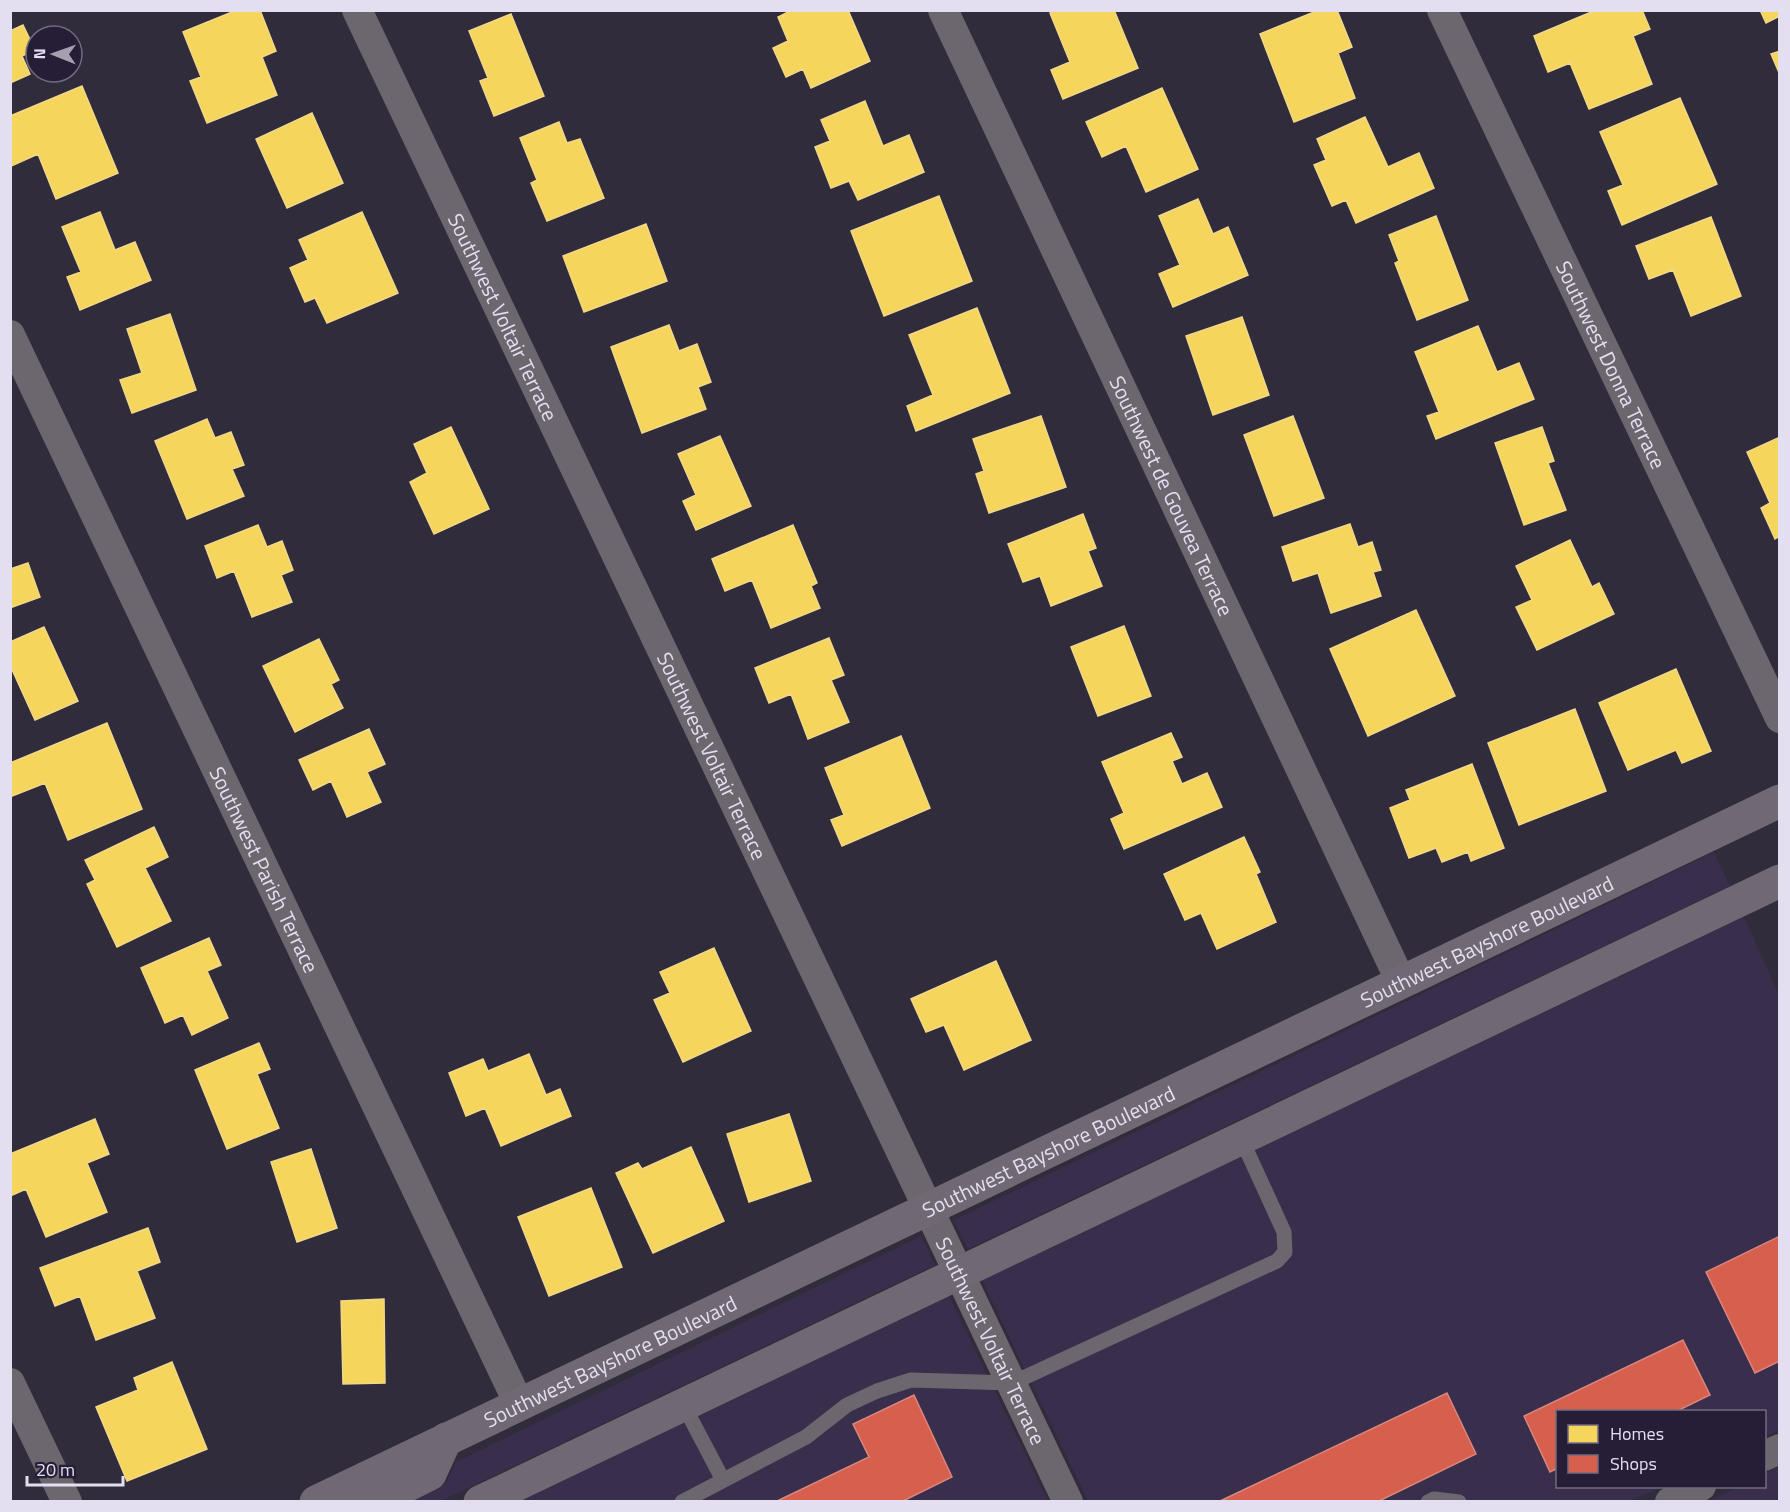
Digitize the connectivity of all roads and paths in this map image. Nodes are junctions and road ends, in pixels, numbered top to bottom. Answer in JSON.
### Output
{"nodes":[{"id":1,"x":357,"y":10,"type":"edge"},
{"id":2,"x":943,"y":10,"type":"edge"},
{"id":3,"x":1442,"y":10,"type":"edge"},
{"id":4,"x":10,"y":335,"type":"edge"},
{"id":5,"x":1779,"y":718,"type":"edge"},
{"id":6,"x":1779,"y":801,"type":"edge"},
{"id":7,"x":1779,"y":881,"type":"edge"},
{"id":8,"x":1401,"y":982,"type":"junction"},
{"id":9,"x":1241,"y":1138,"type":"junction"},
{"id":10,"x":928,"y":1209,"type":"junction"},
{"id":11,"x":959,"y":1272,"type":"junction"},
{"id":12,"x":10,"y":1383,"type":"edge"},
{"id":13,"x":1012,"y":1383,"type":"junction"},
{"id":14,"x":519,"y":1404,"type":"junction"},
{"id":15,"x":683,"y":1404,"type":"junction"},
{"id":16,"x":447,"y":1439,"type":"junction"},
{"id":17,"x":723,"y":1480,"type":"junction"},
{"id":18,"x":1697,"y":1488,"type":"edge"},
{"id":19,"x":1672,"y":1501,"type":"edge"},
{"id":20,"x":67,"y":1502,"type":"edge"},
{"id":21,"x":316,"y":1502,"type":"edge"},
{"id":22,"x":374,"y":1502,"type":"edge"},
{"id":23,"x":480,"y":1502,"type":"edge"},
{"id":24,"x":682,"y":1502,"type":"edge"},
{"id":25,"x":1068,"y":1502,"type":"edge"},
{"id":26,"x":1428,"y":1502,"type":"edge"},
{"id":27,"x":1459,"y":1502,"type":"edge"}],
"edges":[{"from":1,"to":10,"type":"street","name":"Southwest Voltair Terrace"},
{"from":2,"to":8,"type":"street","name":"Southwest de Gouvea Terrace"},
{"from":3,"to":5,"type":"street","name":"Southwest Donna Terrace"},
{"from":4,"to":14,"type":"street","name":"Southwest Parish Terrace"},
{"from":6,"to":8,"type":"main road","name":"Southwest Bayshore Boulevard"},
{"from":7,"to":9,"type":"main road"},
{"from":8,"to":10,"type":"main road","name":"Southwest Bayshore Boulevard"},
{"from":9,"to":11,"type":"main road"},
{"from":9,"to":13,"type":"lane"},
{"from":10,"to":11,"type":"street","name":"Southwest Voltair Terrace"},
{"from":10,"to":14,"type":"main road","name":"Southwest Bayshore Boulevard"},
{"from":11,"to":13,"type":"street","name":"Southwest Voltair Terrace"},
{"from":11,"to":15,"type":"main road"},
{"from":12,"to":20,"type":"street"},
{"from":13,"to":17,"type":"lane"},
{"from":13,"to":25,"type":"street","name":"Southwest Voltair Terrace"},
{"from":14,"to":16,"type":"main road","name":"Southwest Bayshore Boulevard"},
{"from":15,"to":17,"type":"lane"},
{"from":15,"to":23,"type":"main road"},
{"from":16,"to":21,"type":"main road","name":"Southwest Bayshore Boulevard"},
{"from":16,"to":22,"type":"main road"},
{"from":17,"to":24,"type":"lane"},
{"from":18,"to":19,"type":"street"},
{"from":26,"to":27,"type":"lane"}]}
